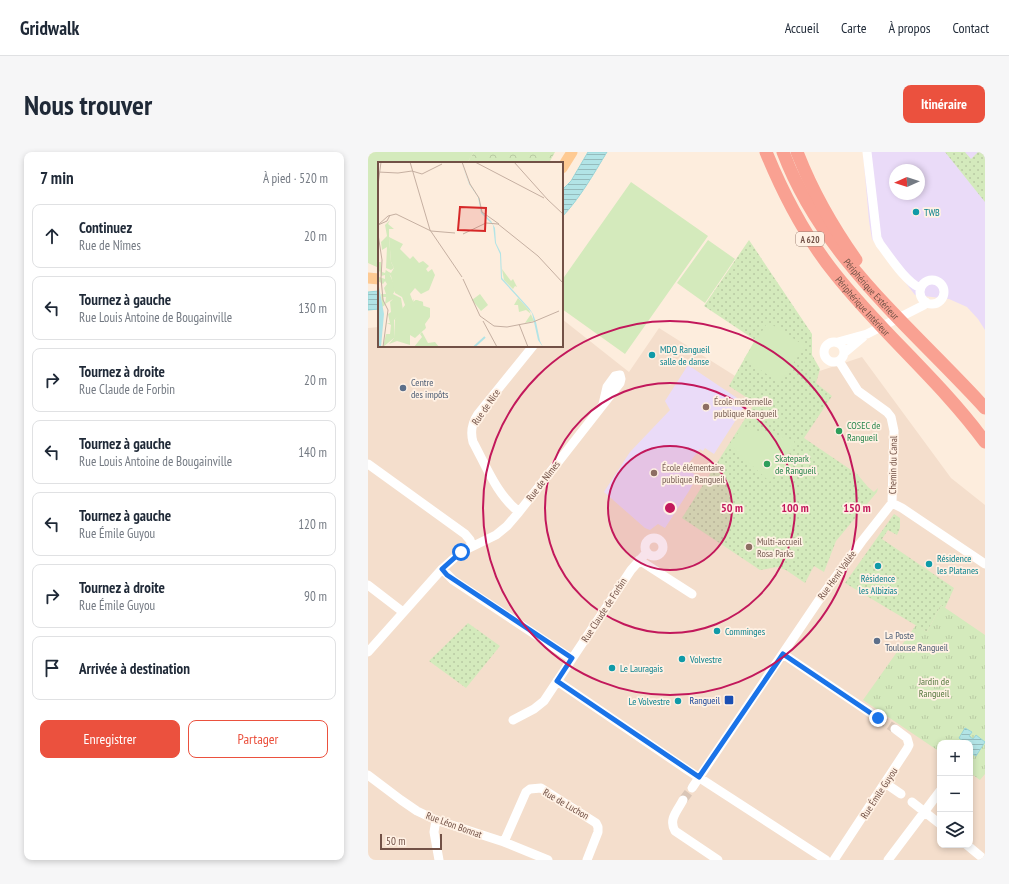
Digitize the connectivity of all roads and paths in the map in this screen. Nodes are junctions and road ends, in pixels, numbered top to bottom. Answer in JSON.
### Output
{"nodes":[{"id":1,"x":572,"y":152,"type":"edge"},
{"id":2,"x":766,"y":152,"type":"edge"},
{"id":3,"x":783,"y":152,"type":"edge"},
{"id":4,"x":797,"y":152,"type":"edge"},
{"id":5,"x":867,"y":152,"type":"edge"},
{"id":6,"x":563,"y":166,"type":"edge"},
{"id":7,"x":368,"y":278,"type":"edge"},
{"id":8,"x":378,"y":279,"type":"edge"},
{"id":9,"x":920,"y":288,"type":"junction"},
{"id":10,"x":926,"y":302,"type":"junction"},
{"id":11,"x":887,"y":306,"type":"junction"},
{"id":12,"x":867,"y":334,"type":"junction"},
{"id":13,"x":838,"y":342,"type":"junction"},
{"id":14,"x":531,"y":347,"type":"edge"},
{"id":15,"x":842,"y":357,"type":"junction"},
{"id":16,"x":603,"y":404,"type":"dead end"},
{"id":17,"x":985,"y":408,"type":"edge"},
{"id":18,"x":985,"y":442,"type":"edge"},
{"id":19,"x":368,"y":464,"type":"edge"},
{"id":20,"x":892,"y":503,"type":"junction"},
{"id":21,"x":519,"y":512,"type":"junction"},
{"id":22,"x":472,"y":546,"type":"junction"},
{"id":23,"x":647,"y":552,"type":"dead end"},
{"id":24,"x":639,"y":560,"type":"junction"},
{"id":25,"x":985,"y":564,"type":"edge"},
{"id":26,"x":442,"y":569,"type":"junction"},
{"id":27,"x":368,"y":585,"type":"edge"},
{"id":28,"x":692,"y":594,"type":"dead end"},
{"id":29,"x":403,"y":612,"type":"junction"},
{"id":30,"x":368,"y":652,"type":"edge"},
{"id":31,"x":784,"y":652,"type":"junction"},
{"id":32,"x":572,"y":658,"type":"junction"},
{"id":33,"x":557,"y":681,"type":"junction"},
{"id":34,"x":878,"y":718,"type":"tunnel mouth"},
{"id":35,"x":513,"y":720,"type":"dead end"},
{"id":36,"x":895,"y":729,"type":"tunnel mouth"},
{"id":37,"x":368,"y":774,"type":"edge"},
{"id":38,"x":699,"y":777,"type":"junction"},
{"id":39,"x":885,"y":783,"type":"junction"},
{"id":40,"x":692,"y":788,"type":"tunnel mouth"},
{"id":41,"x":901,"y":794,"type":"dead end"},
{"id":42,"x":937,"y":795,"type":"edge"},
{"id":43,"x":684,"y":800,"type":"tunnel mouth"},
{"id":44,"x":912,"y":802,"type":"dead end"},
{"id":45,"x":924,"y":811,"type":"junction"},
{"id":46,"x":436,"y":820,"type":"junction"},
{"id":47,"x":937,"y":822,"type":"edge"},
{"id":48,"x":504,"y":842,"type":"junction"},
{"id":49,"x":971,"y":848,"type":"edge"},
{"id":50,"x":439,"y":860,"type":"edge"},
{"id":51,"x":548,"y":860,"type":"edge"},
{"id":52,"x":586,"y":860,"type":"edge"},
{"id":53,"x":718,"y":860,"type":"edge"},
{"id":54,"x":826,"y":860,"type":"edge"},
{"id":55,"x":834,"y":860,"type":"edge"},
{"id":56,"x":888,"y":860,"type":"edge"},
{"id":57,"x":985,"y":860,"type":"edge"}],
"edges":[{"from":1,"to":6,"type":"main road"},
{"from":2,"to":18,"type":"highway","name":"Périphérique Intérieur","number":"A 620"},
{"from":3,"to":11,"type":"highway","name":"Périphérique Extérieur","number":"A 620"},
{"from":4,"to":11,"type":"highway"},
{"from":5,"to":9,"type":"street"},
{"from":7,"to":8,"type":"main road"},
{"from":9,"to":10,"type":"street"},
{"from":9,"to":10,"type":"street"},
{"from":10,"to":12,"type":"street"},
{"from":11,"to":17,"type":"highway","name":"Périphérique Extérieur","number":"A 620"},
{"from":12,"to":13,"type":"street"},
{"from":12,"to":15,"type":"street"},
{"from":13,"to":15,"type":"street"},
{"from":13,"to":15,"type":"street"},
{"from":14,"to":21,"type":"street","name":"Rue de Nice"},
{"from":15,"to":20,"type":"street","name":"Chemin du Canal"},
{"from":16,"to":21,"type":"street","name":"Rue de Nîmes"},
{"from":19,"to":22,"type":"street"},
{"from":20,"to":25,"type":"street","name":"Chemin du Canal"},
{"from":20,"to":31,"type":"street","name":"Rue Henri Vallée"},
{"from":21,"to":22,"type":"street","name":"Rue de Nîmes"},
{"from":22,"to":26,"type":"street","name":"Rue de Nîmes"},
{"from":23,"to":24,"type":"street","name":"Rue Claude de Forbin"},
{"from":24,"to":28,"type":"street"},
{"from":24,"to":32,"type":"street","name":"Rue Claude de Forbin"},
{"from":26,"to":29,"type":"street","name":"Rue de Nîmes"},
{"from":26,"to":32,"type":"street"},
{"from":27,"to":29,"type":"street"},
{"from":29,"to":30,"type":"street","name":"Rue de Nîmes"},
{"from":31,"to":34,"type":"street"},
{"from":31,"to":38,"type":"street"},
{"from":32,"to":33,"type":"street","name":"Rue Claude de Forbin"},
{"from":33,"to":35,"type":"street","name":"Rue Claude de Forbin"},
{"from":33,"to":38,"type":"street"},
{"from":36,"to":39,"type":"street","name":"Rue Émile Guyou"},
{"from":37,"to":46,"type":"street","name":"Rue Léon Bonnat"},
{"from":38,"to":40,"type":"street"},
{"from":38,"to":54,"type":"street"},
{"from":39,"to":41,"type":"street"},
{"from":39,"to":55,"type":"street","name":"Rue Émile Guyou"},
{"from":42,"to":45,"type":"street"},
{"from":43,"to":53,"type":"street"},
{"from":44,"to":45,"type":"street"},
{"from":45,"to":47,"type":"street"},
{"from":45,"to":56,"type":"street"},
{"from":46,"to":48,"type":"street","name":"Rue Léon Bonnat"},
{"from":46,"to":50,"type":"street"},
{"from":48,"to":51,"type":"street","name":"Rue Léon Bonnat"},
{"from":48,"to":52,"type":"street","name":"Rue de Luchon"},
{"from":49,"to":57,"type":"street"}]}
